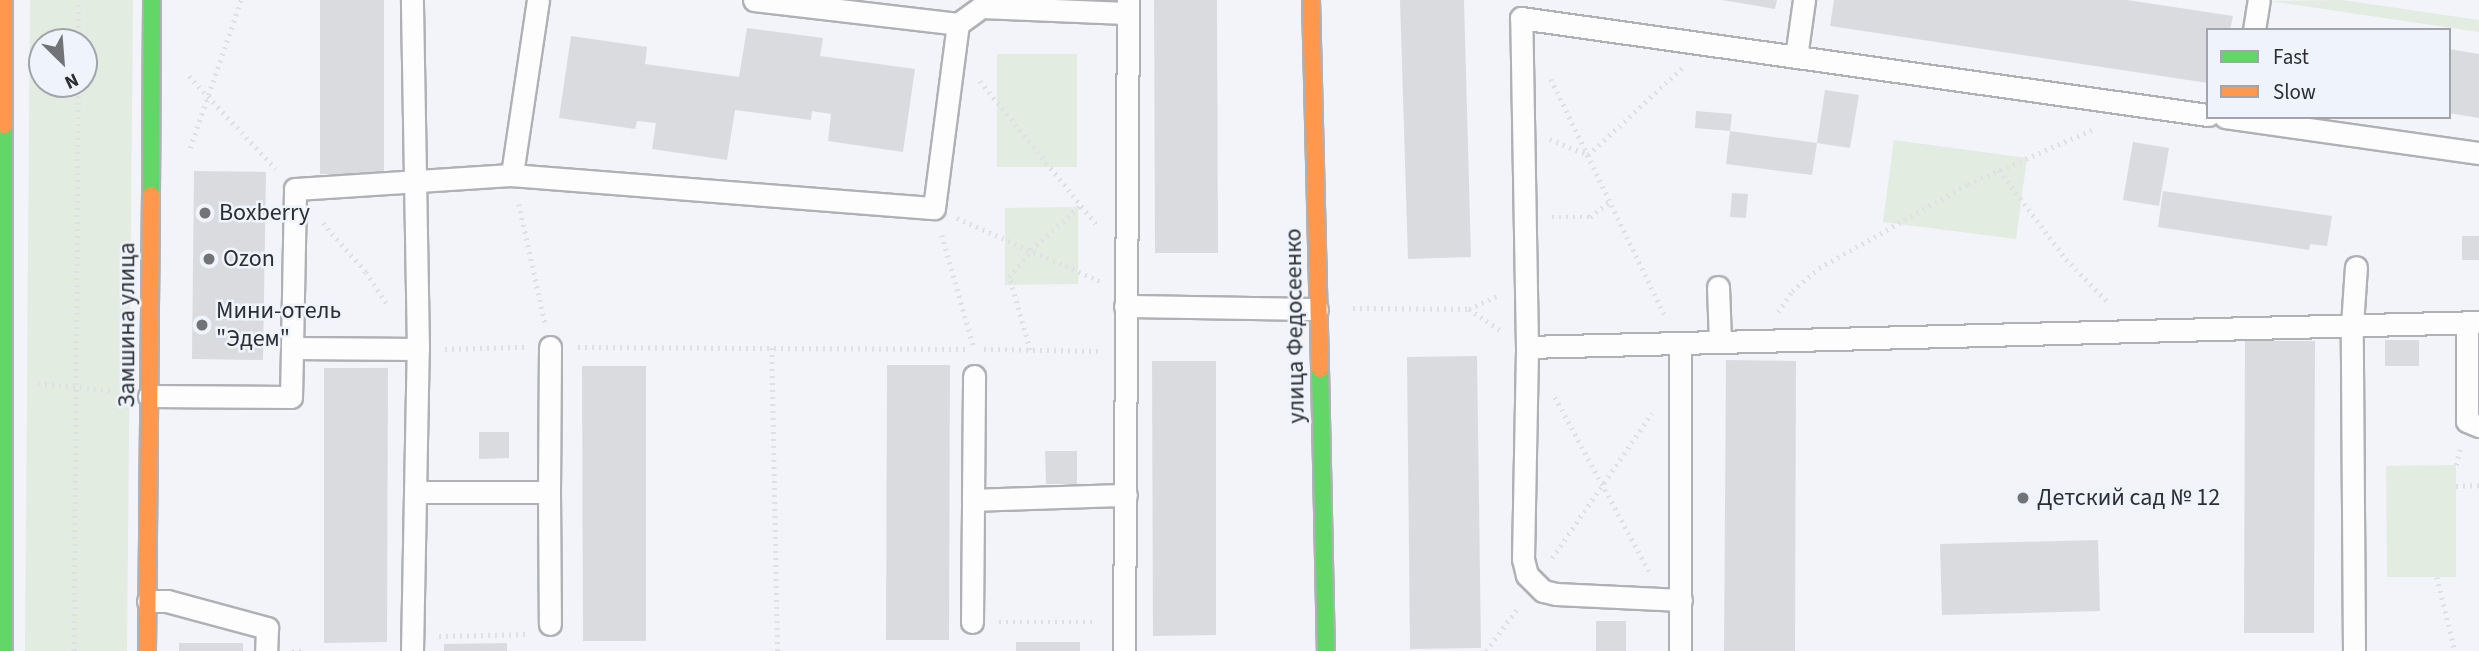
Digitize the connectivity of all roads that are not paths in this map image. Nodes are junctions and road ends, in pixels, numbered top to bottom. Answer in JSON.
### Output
{"nodes":[{"id":1,"x":4,"y":0,"type":"edge"},
{"id":2,"x":152,"y":0,"type":"edge"},
{"id":3,"x":412,"y":0,"type":"edge"},
{"id":4,"x":538,"y":0,"type":"edge"},
{"id":5,"x":754,"y":0,"type":"edge"},
{"id":6,"x":1311,"y":0,"type":"edge"},
{"id":7,"x":1804,"y":0,"type":"edge"},
{"id":8,"x":2259,"y":0,"type":"edge"},
{"id":9,"x":1127,"y":7,"type":"edge"},
{"id":10,"x":958,"y":24,"type":"junction"},
{"id":11,"x":2254,"y":28,"type":"edge"},
{"id":12,"x":1796,"y":57,"type":"junction"},
{"id":13,"x":2206,"y":115,"type":"edge"},
{"id":14,"x":2242,"y":119,"type":"edge"},
{"id":15,"x":2479,"y":153,"type":"edge"},
{"id":16,"x":512,"y":175,"type":"junction"},
{"id":17,"x":416,"y":184,"type":"junction"},
{"id":18,"x":2356,"y":267,"type":"dead end"},
{"id":19,"x":1718,"y":287,"type":"dead end"},
{"id":20,"x":1125,"y":299,"type":"junction"},
{"id":21,"x":1317,"y":309,"type":"junction"},
{"id":22,"x":2473,"y":322,"type":"edge"},
{"id":23,"x":2352,"y":325,"type":"junction"},
{"id":24,"x":1720,"y":342,"type":"junction"},
{"id":25,"x":1679,"y":343,"type":"junction"},
{"id":26,"x":550,"y":347,"type":"road end"},
{"id":27,"x":1527,"y":347,"type":"junction"},
{"id":28,"x":292,"y":348,"type":"junction"},
{"id":29,"x":418,"y":349,"type":"junction"},
{"id":30,"x":974,"y":376,"type":"dead end"},
{"id":31,"x":149,"y":396,"type":"junction"},
{"id":32,"x":2479,"y":426,"type":"edge"},
{"id":33,"x":3,"y":431,"type":"edge"},
{"id":34,"x":416,"y":492,"type":"junction"},
{"id":35,"x":549,"y":492,"type":"junction"},
{"id":36,"x":1126,"y":495,"type":"junction"},
{"id":37,"x":973,"y":500,"type":"junction"},
{"id":38,"x":1672,"y":600,"type":"junction"},
{"id":39,"x":148,"y":601,"type":"junction"},
{"id":40,"x":972,"y":622,"type":"road end"},
{"id":41,"x":543,"y":629,"type":"road end"},
{"id":42,"x":412,"y":648,"type":"edge"},
{"id":43,"x":4,"y":651,"type":"edge"},
{"id":44,"x":147,"y":651,"type":"edge"},
{"id":45,"x":266,"y":651,"type":"edge"},
{"id":46,"x":1124,"y":651,"type":"edge"},
{"id":47,"x":1326,"y":651,"type":"edge"},
{"id":48,"x":1680,"y":651,"type":"edge"},
{"id":49,"x":2354,"y":651,"type":"edge"}],
"edges":[{"from":1,"to":33,"type":"street"},
{"from":2,"to":31,"type":"street","name":"Замшина улица"},
{"from":3,"to":17,"type":"lane"},
{"from":4,"to":16,"type":"lane"},
{"from":5,"to":10,"type":"lane"},
{"from":6,"to":21,"type":"street","name":"улица Федосеенко"},
{"from":7,"to":12,"type":"lane"},
{"from":8,"to":11,"type":"lane"},
{"from":9,"to":10,"type":"lane"},
{"from":9,"to":20,"type":"lane"},
{"from":10,"to":16,"type":"lane"},
{"from":12,"to":13,"type":"lane"},
{"from":12,"to":27,"type":"lane"},
{"from":14,"to":15,"type":"lane"},
{"from":16,"to":17,"type":"lane"},
{"from":17,"to":28,"type":"lane"},
{"from":17,"to":29,"type":"lane"},
{"from":18,"to":23,"type":"lane"},
{"from":19,"to":24,"type":"lane"},
{"from":20,"to":21,"type":"lane"},
{"from":20,"to":36,"type":"lane"},
{"from":21,"to":47,"type":"street","name":"улица Федосеенко"},
{"from":22,"to":23,"type":"lane"},
{"from":22,"to":32,"type":"lane"},
{"from":23,"to":24,"type":"lane"},
{"from":23,"to":49,"type":"lane"},
{"from":24,"to":25,"type":"lane"},
{"from":25,"to":27,"type":"lane"},
{"from":25,"to":38,"type":"lane"},
{"from":26,"to":35,"type":"lane"},
{"from":27,"to":38,"type":"lane"},
{"from":28,"to":29,"type":"lane"},
{"from":28,"to":31,"type":"lane"},
{"from":29,"to":34,"type":"lane"},
{"from":30,"to":37,"type":"lane"},
{"from":31,"to":39,"type":"street","name":"Замшина улица"},
{"from":33,"to":43,"type":"street"},
{"from":34,"to":35,"type":"lane"},
{"from":34,"to":42,"type":"lane"},
{"from":35,"to":41,"type":"lane"},
{"from":36,"to":37,"type":"lane"},
{"from":36,"to":46,"type":"lane"},
{"from":37,"to":40,"type":"lane"},
{"from":38,"to":48,"type":"lane"},
{"from":39,"to":44,"type":"street","name":"Замшина улица"},
{"from":39,"to":45,"type":"lane"}]}
